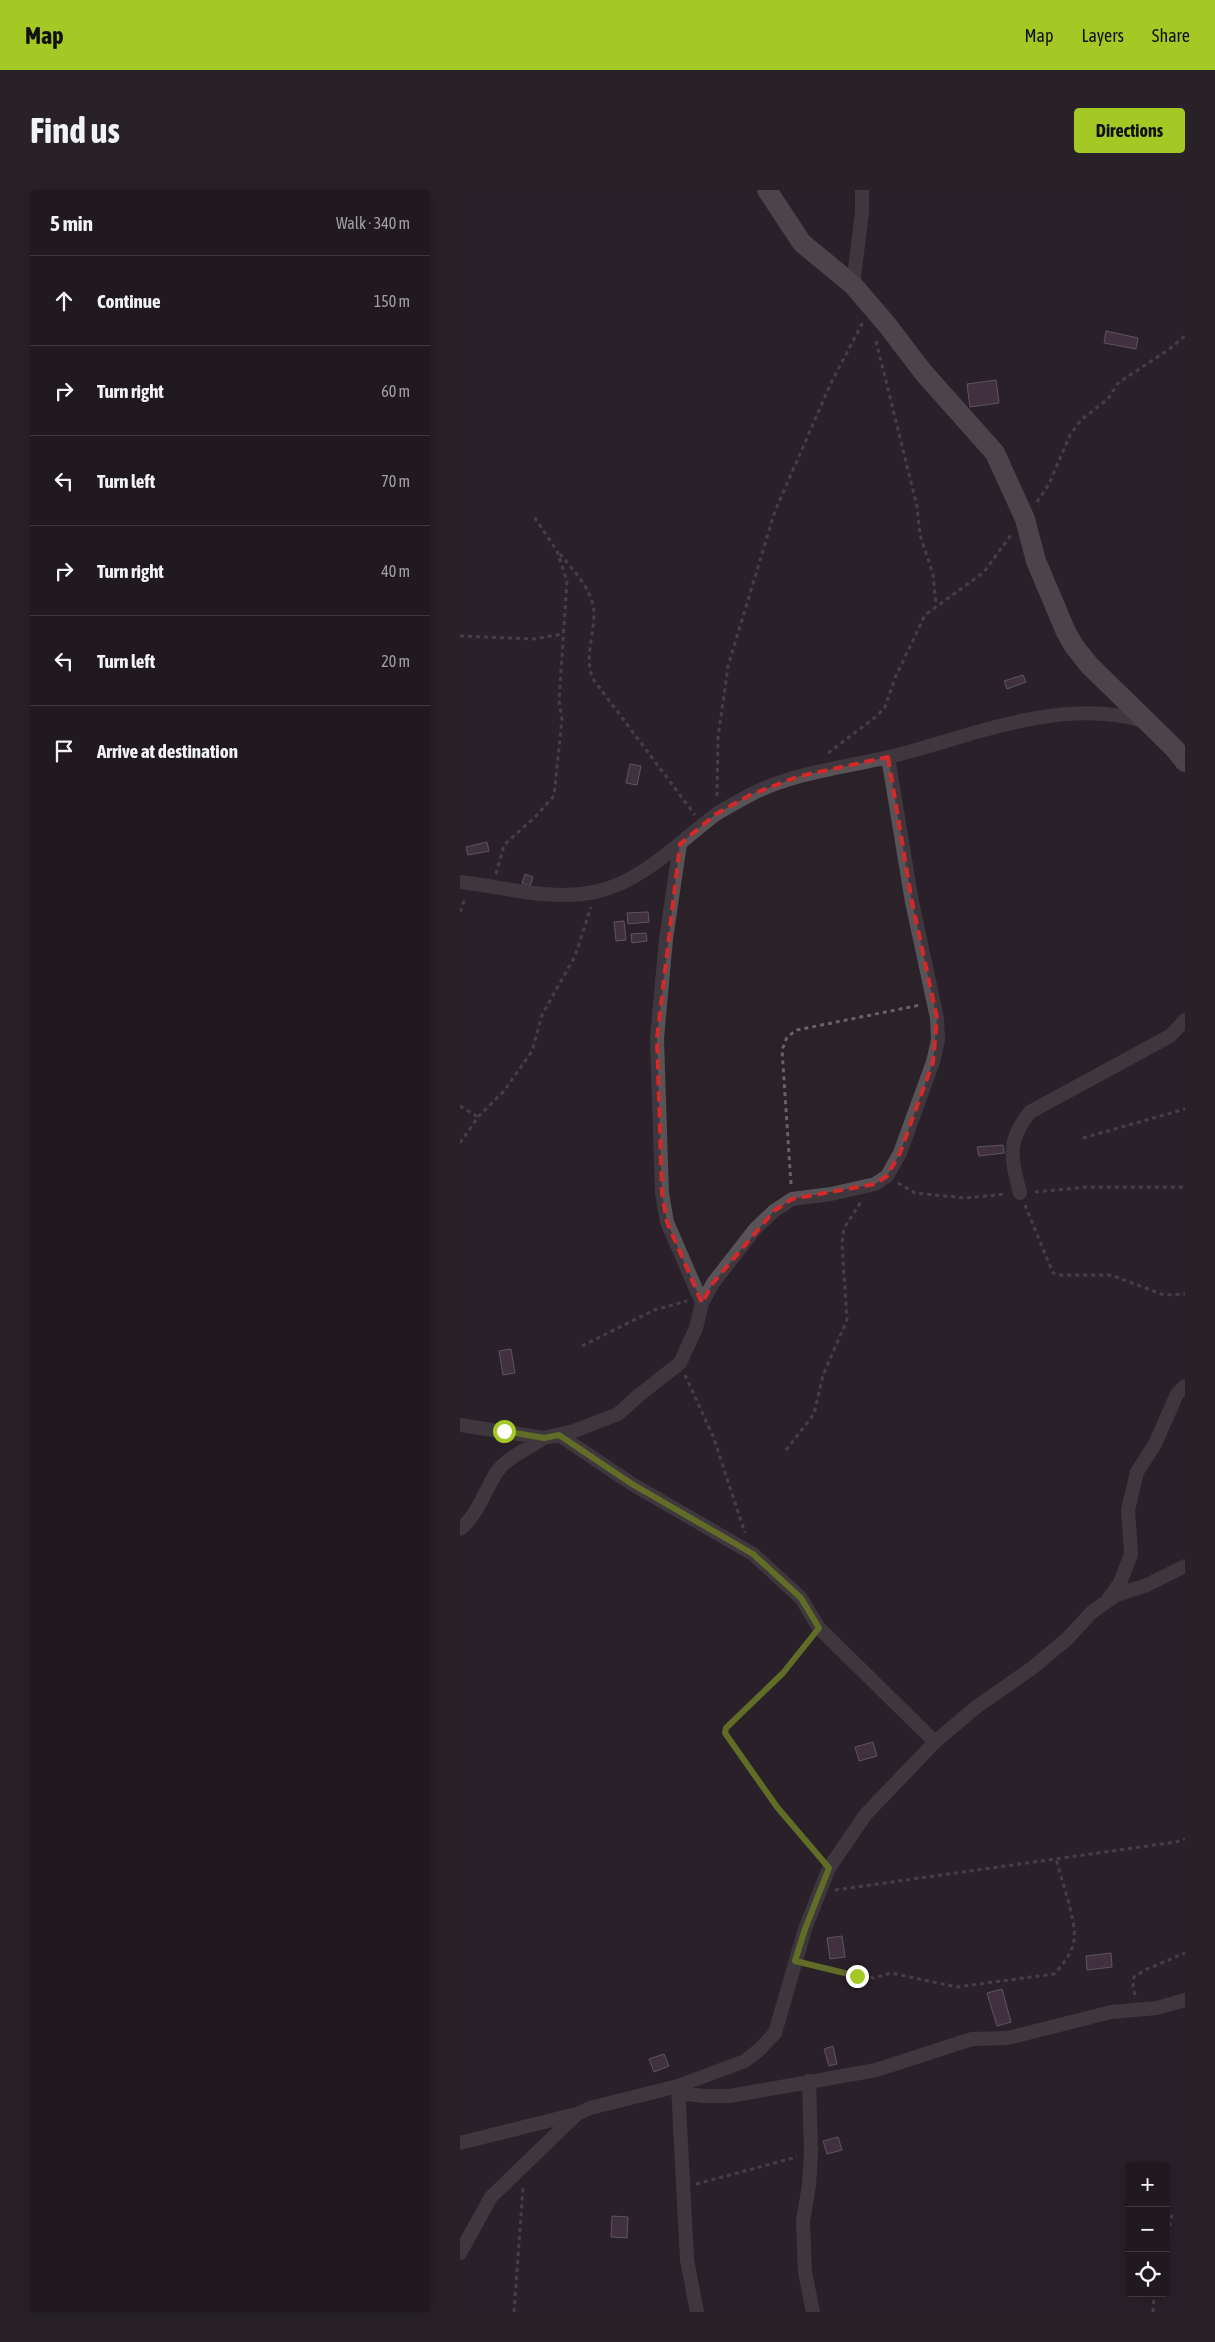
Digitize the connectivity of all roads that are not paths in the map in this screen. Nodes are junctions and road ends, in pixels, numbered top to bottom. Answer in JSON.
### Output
{"nodes":[{"id":1,"x":767,"y":190,"type":"edge"},
{"id":2,"x":862,"y":190,"type":"edge"},
{"id":3,"x":855,"y":288,"type":"junction"},
{"id":4,"x":1144,"y":721,"type":"junction"},
{"id":5,"x":888,"y":757,"type":"junction"},
{"id":6,"x":1185,"y":762,"type":"edge"},
{"id":7,"x":680,"y":844,"type":"junction"},
{"id":8,"x":460,"y":882,"type":"edge"},
{"id":9,"x":1185,"y":1020,"type":"edge"},
{"id":10,"x":1020,"y":1193,"type":"road end"},
{"id":11,"x":700,"y":1300,"type":"junction"},
{"id":12,"x":1185,"y":1386,"type":"edge"},
{"id":13,"x":460,"y":1425,"type":"edge"},
{"id":14,"x":559,"y":1435,"type":"junction"},
{"id":15,"x":544,"y":1438,"type":"junction"},
{"id":16,"x":460,"y":1529,"type":"edge"},
{"id":17,"x":1185,"y":1566,"type":"edge"},
{"id":18,"x":1109,"y":1598,"type":"junction"},
{"id":19,"x":934,"y":1742,"type":"junction"},
{"id":20,"x":1185,"y":2000,"type":"edge"},
{"id":21,"x":809,"y":2081,"type":"junction"},
{"id":22,"x":678,"y":2090,"type":"junction"},
{"id":23,"x":577,"y":2114,"type":"junction"},
{"id":24,"x":460,"y":2143,"type":"edge"},
{"id":25,"x":460,"y":2252,"type":"edge"},
{"id":26,"x":698,"y":2312,"type":"edge"},
{"id":27,"x":813,"y":2312,"type":"edge"}],
"edges":[{"from":1,"to":3,"type":"street"},
{"from":2,"to":3,"type":"street"},
{"from":3,"to":4,"type":"street"},
{"from":4,"to":5,"type":"street"},
{"from":4,"to":6,"type":"street"},
{"from":5,"to":7,"type":"street"},
{"from":5,"to":11,"type":"street"},
{"from":7,"to":8,"type":"street"},
{"from":7,"to":11,"type":"street"},
{"from":9,"to":10,"type":"street"},
{"from":11,"to":14,"type":"street"},
{"from":12,"to":18,"type":"street"},
{"from":13,"to":15,"type":"street"},
{"from":14,"to":15,"type":"street"},
{"from":14,"to":19,"type":"street"},
{"from":15,"to":16,"type":"street"},
{"from":17,"to":18,"type":"street"},
{"from":18,"to":19,"type":"street"},
{"from":19,"to":22,"type":"street"},
{"from":20,"to":21,"type":"street"},
{"from":21,"to":22,"type":"street"},
{"from":21,"to":27,"type":"street"},
{"from":22,"to":23,"type":"street"},
{"from":22,"to":26,"type":"street"},
{"from":23,"to":24,"type":"street"},
{"from":23,"to":25,"type":"street"}]}
